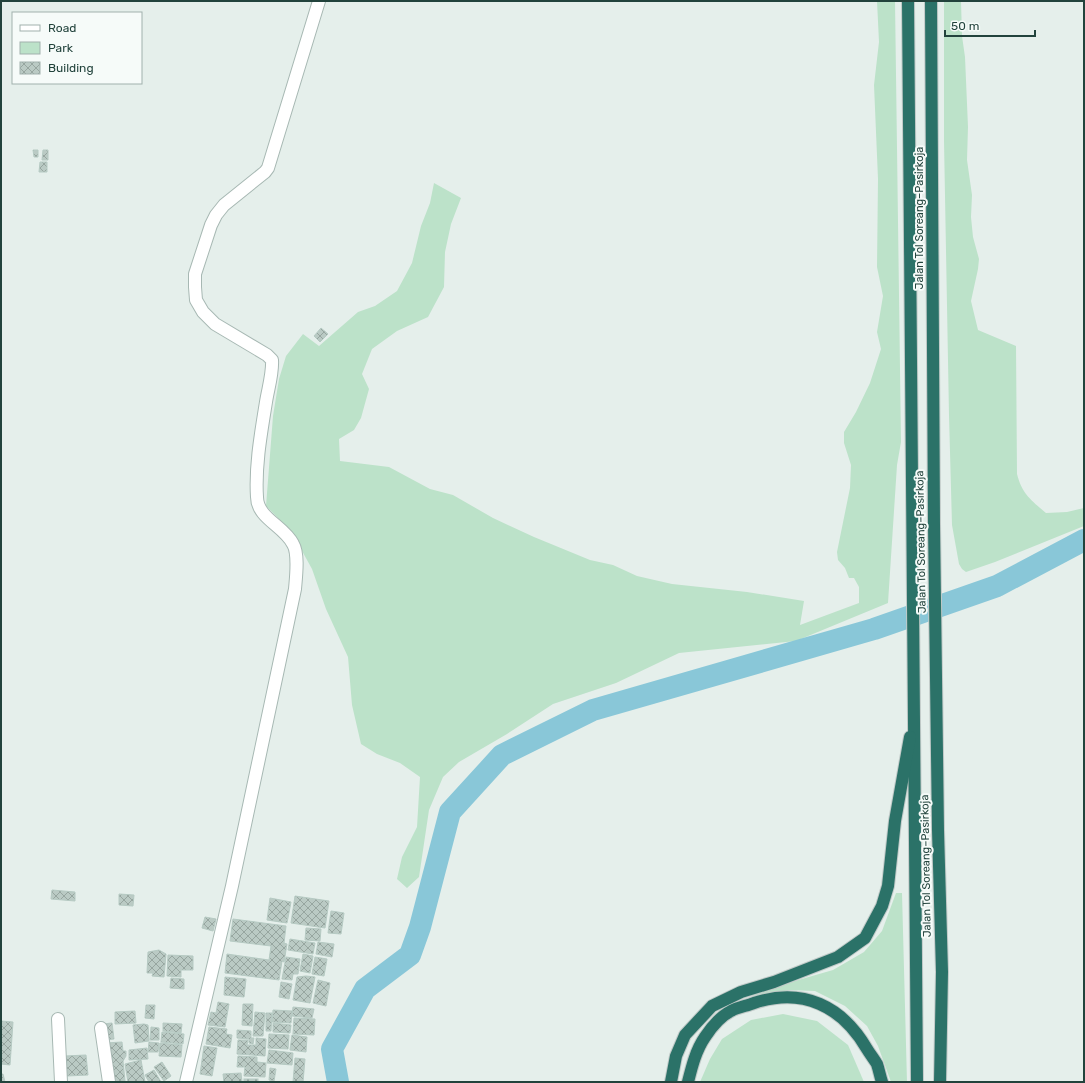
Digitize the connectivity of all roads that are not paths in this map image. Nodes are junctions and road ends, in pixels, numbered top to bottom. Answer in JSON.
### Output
{"nodes":[{"id":1,"x":319,"y":1,"type":"edge"},
{"id":2,"x":908,"y":1,"type":"edge"},
{"id":3,"x":931,"y":1,"type":"edge"},
{"id":4,"x":915,"y":708,"type":"junction"},
{"id":5,"x":58,"y":1019,"type":"dead end"},
{"id":6,"x":101,"y":1028,"type":"dead end"},
{"id":7,"x":61,"y":1082,"type":"edge"},
{"id":8,"x":109,"y":1082,"type":"edge"},
{"id":9,"x":186,"y":1082,"type":"edge"},
{"id":10,"x":671,"y":1082,"type":"edge"},
{"id":11,"x":688,"y":1082,"type":"edge"},
{"id":12,"x":882,"y":1082,"type":"edge"},
{"id":13,"x":917,"y":1082,"type":"edge"},
{"id":14,"x":940,"y":1082,"type":"edge"}],
"edges":[{"from":1,"to":9,"type":"street"},
{"from":2,"to":4,"type":"highway","name":"Jalan Tol Soreang–Pasirkoja"},
{"from":3,"to":14,"type":"highway","name":"Jalan Tol Soreang–Pasirkoja"},
{"from":4,"to":10,"type":"highway"},
{"from":4,"to":13,"type":"highway","name":"Jalan Tol Soreang–Pasirkoja"},
{"from":5,"to":7,"type":"street"},
{"from":6,"to":8,"type":"street"},
{"from":11,"to":12,"type":"highway"}]}
